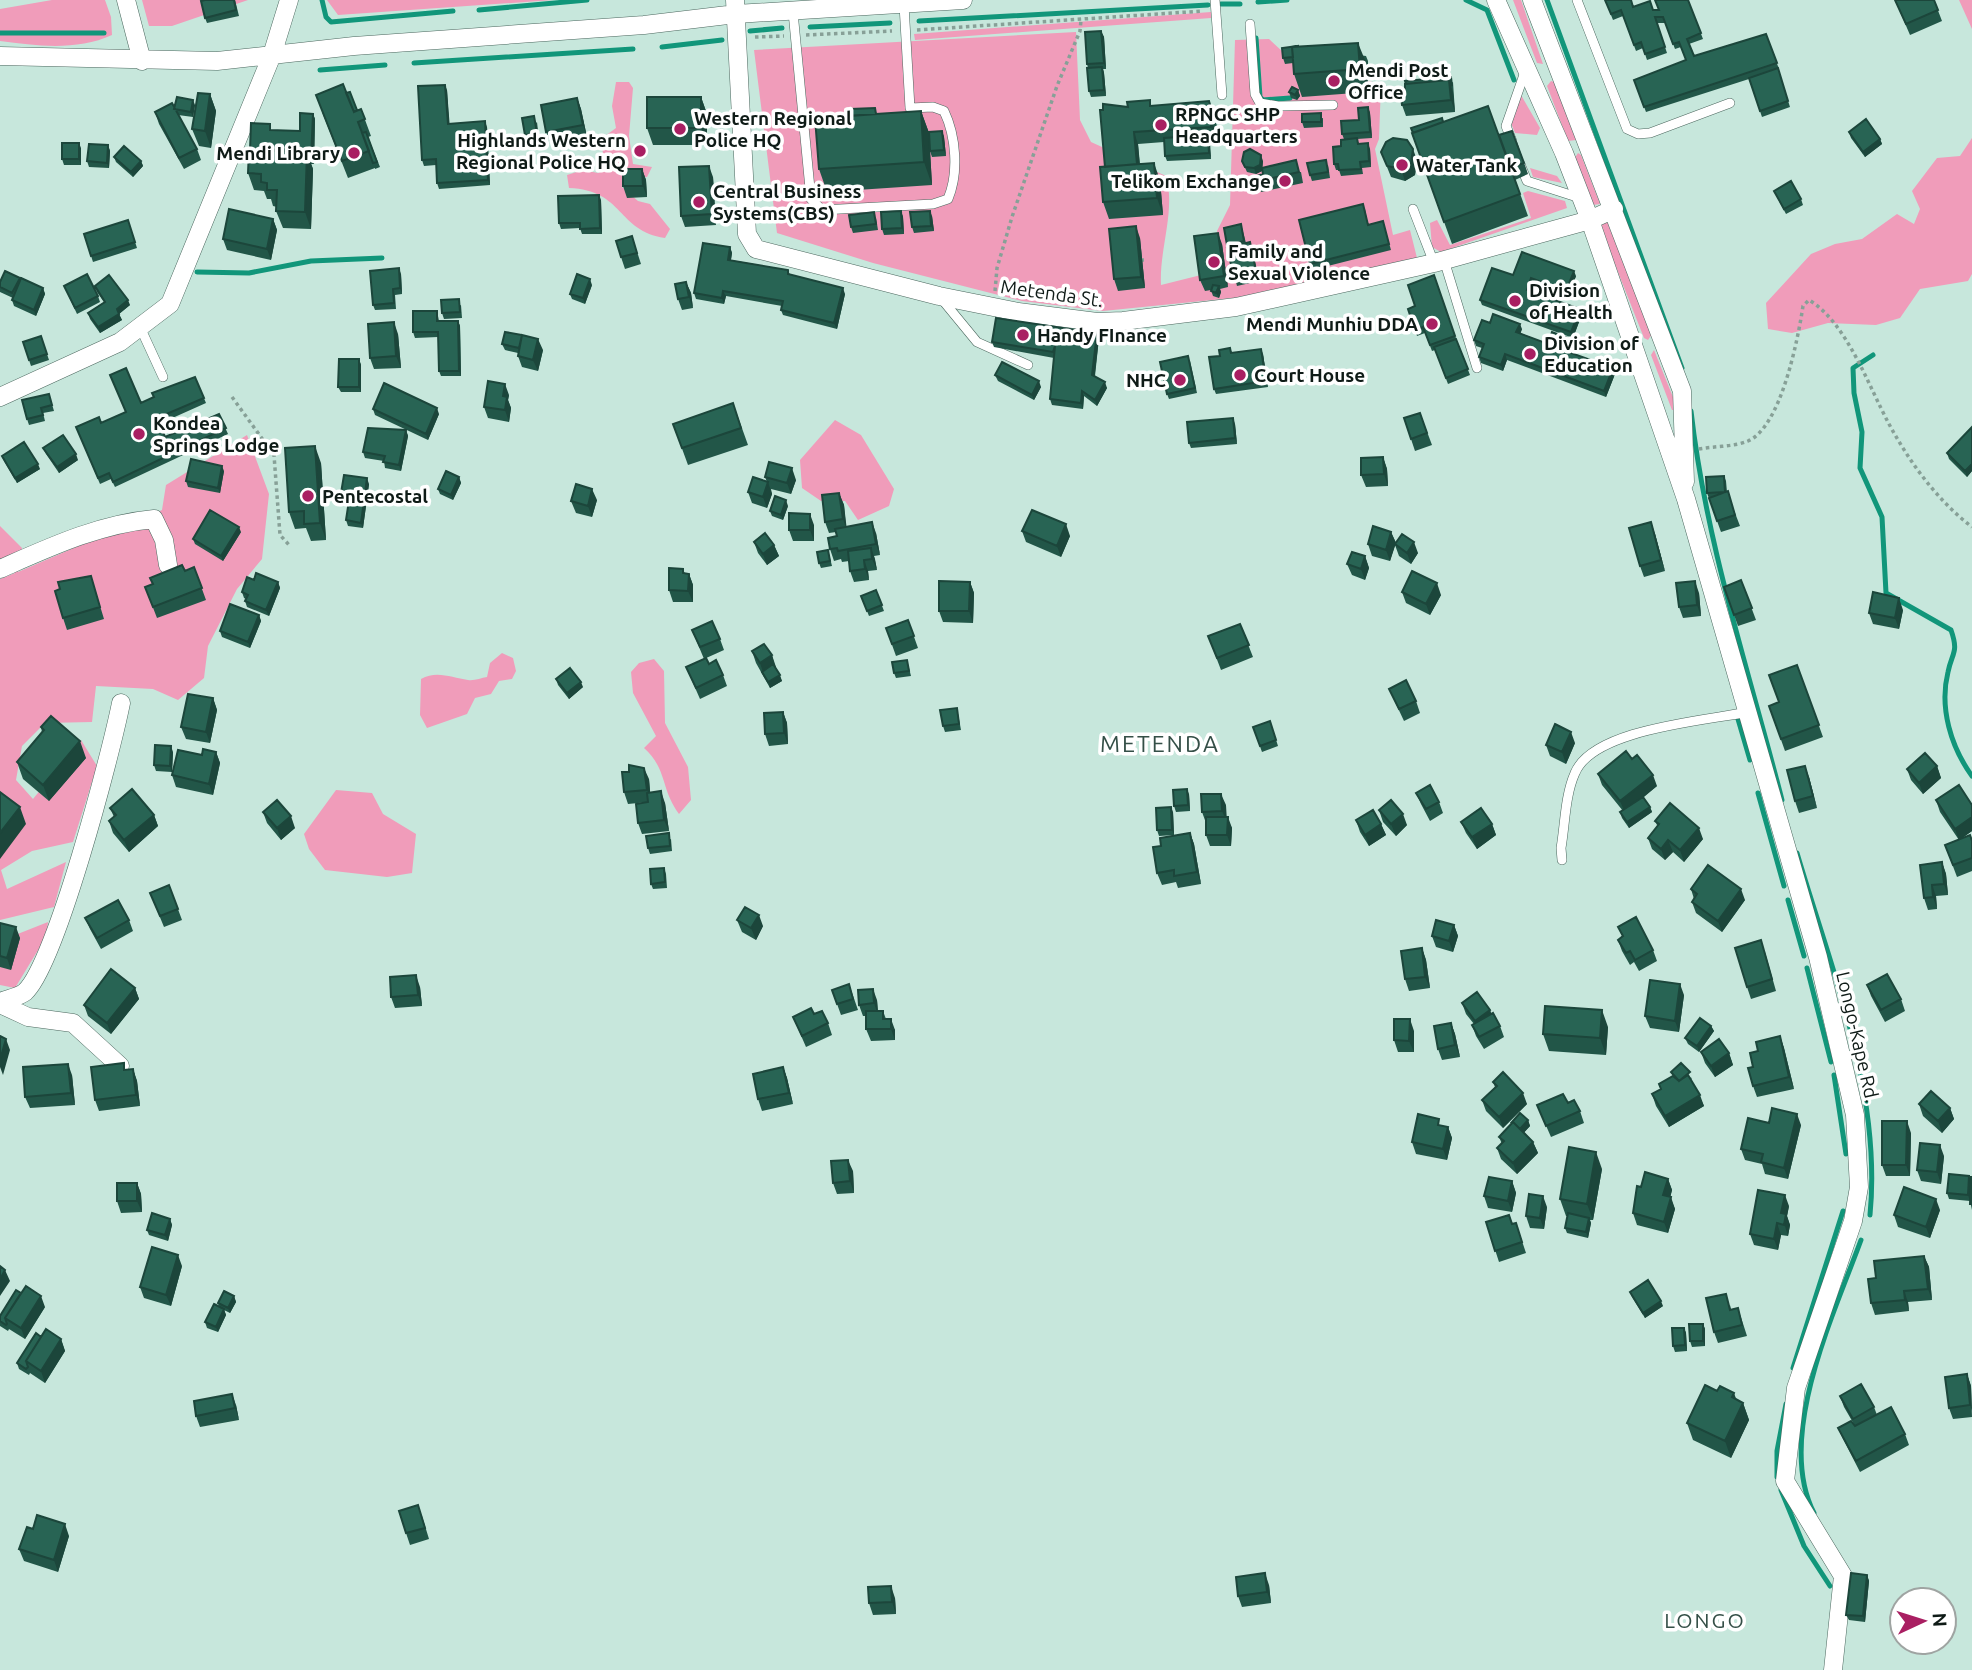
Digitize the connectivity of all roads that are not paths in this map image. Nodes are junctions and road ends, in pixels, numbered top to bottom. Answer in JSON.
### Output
{"nodes":[{"id":1,"x":126,"y":0,"type":"edge"},
{"id":2,"x":289,"y":0,"type":"edge"},
{"id":3,"x":963,"y":0,"type":"edge"},
{"id":4,"x":1215,"y":0,"type":"edge"},
{"id":5,"x":1496,"y":0,"type":"edge"},
{"id":6,"x":1532,"y":0,"type":"edge"},
{"id":7,"x":1577,"y":0,"type":"edge"},
{"id":8,"x":904,"y":5,"type":"junction"},
{"id":9,"x":736,"y":7,"type":"edge"},
{"id":10,"x":793,"y":12,"type":"junction"},
{"id":11,"x":1250,"y":24,"type":"dead end"},
{"id":12,"x":272,"y":55,"type":"junction"},
{"id":13,"x":0,"y":56,"type":"edge"},
{"id":14,"x":142,"y":61,"type":"junction"},
{"id":15,"x":1558,"y":65,"type":"junction"},
{"id":16,"x":1529,"y":72,"type":"junction"},
{"id":17,"x":1222,"y":94,"type":"dead end"},
{"id":18,"x":1730,"y":103,"type":"dead end"},
{"id":19,"x":1333,"y":105,"type":"dead end"},
{"id":20,"x":1589,"y":142,"type":"junction"},
{"id":21,"x":1564,"y":153,"type":"junction"},
{"id":22,"x":1581,"y":198,"type":"junction"},
{"id":23,"x":1413,"y":209,"type":"dead end"},
{"id":24,"x":1614,"y":209,"type":"junction"},
{"id":25,"x":1590,"y":219,"type":"junction"},
{"id":26,"x":1439,"y":262,"type":"junction"},
{"id":27,"x":939,"y":296,"type":"junction"},
{"id":28,"x":140,"y":327,"type":"junction"},
{"id":29,"x":1028,"y":365,"type":"dead end"},
{"id":30,"x":1477,"y":368,"type":"dead end"},
{"id":31,"x":163,"y":377,"type":"dead end"},
{"id":32,"x":0,"y":397,"type":"edge"},
{"id":33,"x":1686,"y":499,"type":"junction"},
{"id":34,"x":168,"y":565,"type":"dead end"},
{"id":35,"x":0,"y":569,"type":"edge"},
{"id":36,"x":121,"y":703,"type":"dead end"},
{"id":37,"x":1748,"y":712,"type":"junction"},
{"id":38,"x":1562,"y":860,"type":"dead end"},
{"id":39,"x":0,"y":1003,"type":"edge"},
{"id":40,"x":120,"y":1066,"type":"edge"},
{"id":41,"x":1833,"y":1670,"type":"edge"}],
"edges":[{"from":1,"to":14,"type":"street"},
{"from":2,"to":12,"type":"street"},
{"from":3,"to":8,"type":"street"},
{"from":4,"to":17,"type":"lane"},
{"from":5,"to":16,"type":"street"},
{"from":6,"to":15,"type":"street"},
{"from":7,"to":18,"type":"lane"},
{"from":8,"to":10,"type":"street"},
{"from":8,"to":10,"type":"lane"},
{"from":9,"to":10,"type":"street"},
{"from":9,"to":12,"type":"street"},
{"from":9,"to":27,"type":"street","name":"Metenda St."},
{"from":11,"to":19,"type":"lane"},
{"from":12,"to":14,"type":"street"},
{"from":12,"to":28,"type":"street"},
{"from":13,"to":14,"type":"street"},
{"from":15,"to":16,"type":"street"},
{"from":15,"to":20,"type":"street"},
{"from":16,"to":21,"type":"street"},
{"from":16,"to":22,"type":"lane"},
{"from":20,"to":21,"type":"street"},
{"from":20,"to":24,"type":"street"},
{"from":21,"to":22,"type":"street"},
{"from":22,"to":25,"type":"street"},
{"from":23,"to":26,"type":"lane"},
{"from":24,"to":25,"type":"street","name":"Metenda St."},
{"from":24,"to":33,"type":"street"},
{"from":25,"to":26,"type":"street","name":"Metenda St."},
{"from":25,"to":33,"type":"street"},
{"from":26,"to":27,"type":"street","name":"Metenda St."},
{"from":26,"to":30,"type":"lane"},
{"from":27,"to":29,"type":"lane"},
{"from":28,"to":31,"type":"lane"},
{"from":28,"to":32,"type":"street"},
{"from":33,"to":37,"type":"street","name":"Longo-Kape Rd."},
{"from":34,"to":35,"type":"street"},
{"from":36,"to":39,"type":"street"},
{"from":37,"to":38,"type":"lane"},
{"from":37,"to":41,"type":"street","name":"Longo-Kape Rd."},
{"from":39,"to":40,"type":"street"}]}
